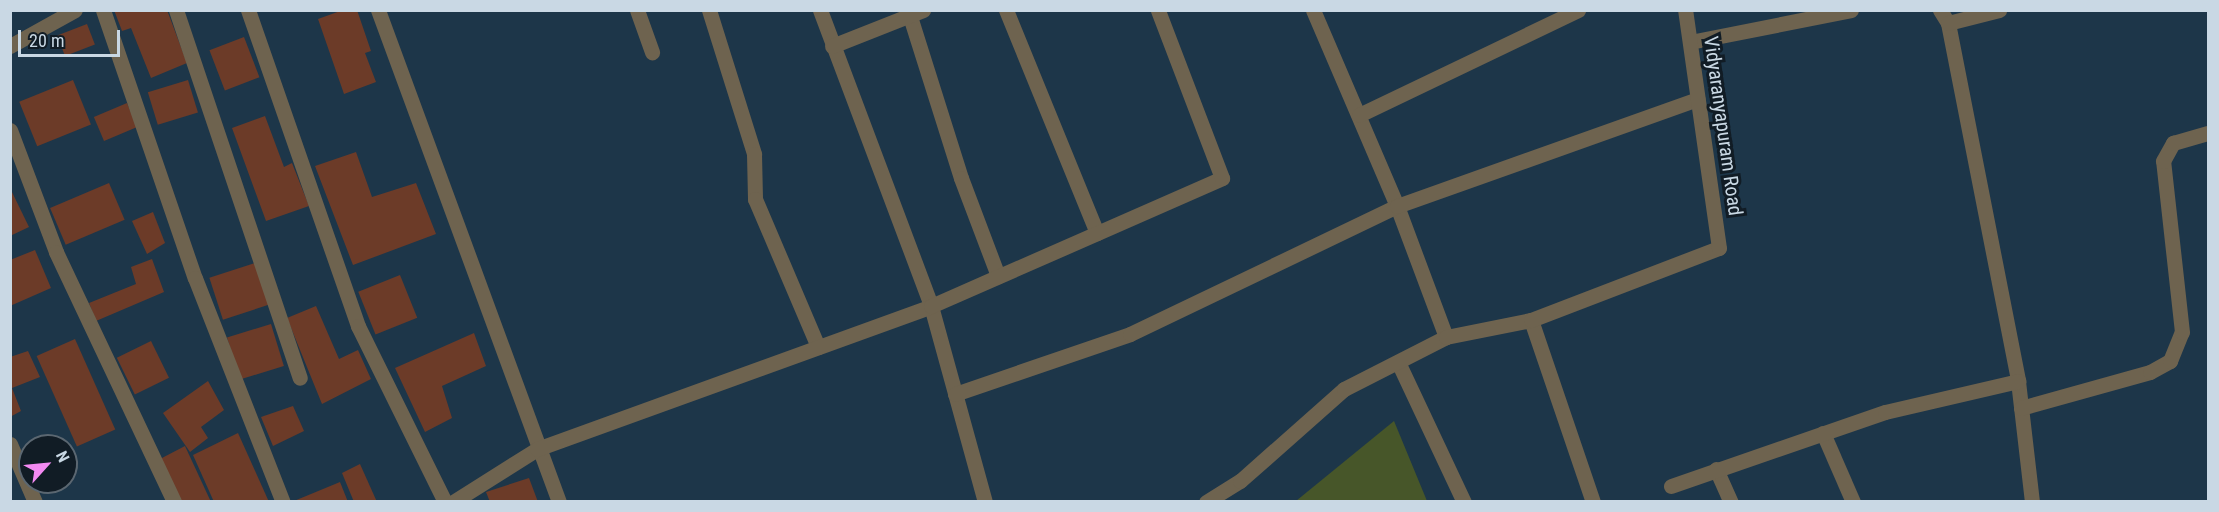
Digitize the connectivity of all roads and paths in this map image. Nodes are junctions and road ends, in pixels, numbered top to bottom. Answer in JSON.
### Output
{"nodes":[{"id":1,"x":75,"y":10,"type":"edge"},
{"id":2,"x":103,"y":10,"type":"edge"},
{"id":3,"x":176,"y":10,"type":"edge"},
{"id":4,"x":248,"y":10,"type":"edge"},
{"id":5,"x":378,"y":10,"type":"edge"},
{"id":6,"x":637,"y":10,"type":"edge"},
{"id":7,"x":710,"y":10,"type":"edge"},
{"id":8,"x":820,"y":10,"type":"edge"},
{"id":9,"x":1006,"y":10,"type":"edge"},
{"id":10,"x":1158,"y":10,"type":"edge"},
{"id":11,"x":1314,"y":10,"type":"edge"},
{"id":12,"x":1578,"y":10,"type":"edge"},
{"id":13,"x":1685,"y":10,"type":"edge"},
{"id":14,"x":1851,"y":10,"type":"edge"},
{"id":15,"x":1999,"y":10,"type":"edge"},
{"id":16,"x":913,"y":12,"type":"edge"},
{"id":17,"x":1944,"y":17,"type":"edge"},
{"id":18,"x":1690,"y":42,"type":"junction"},
{"id":19,"x":10,"y":46,"type":"edge"},
{"id":20,"x":832,"y":46,"type":"junction"},
{"id":21,"x":652,"y":52,"type":"dead end"},
{"id":22,"x":1698,"y":99,"type":"junction"},
{"id":23,"x":1359,"y":115,"type":"junction"},
{"id":24,"x":10,"y":130,"type":"edge"},
{"id":25,"x":2208,"y":133,"type":"edge"},
{"id":26,"x":1397,"y":206,"type":"junction"},
{"id":27,"x":1097,"y":233,"type":"junction"},
{"id":28,"x":998,"y":276,"type":"junction"},
{"id":29,"x":931,"y":306,"type":"junction"},
{"id":30,"x":1531,"y":320,"type":"junction"},
{"id":31,"x":1446,"y":337,"type":"junction"},
{"id":32,"x":818,"y":347,"type":"junction"},
{"id":33,"x":1398,"y":362,"type":"junction"},
{"id":34,"x":300,"y":378,"type":"dead end"},
{"id":35,"x":2018,"y":381,"type":"junction"},
{"id":36,"x":955,"y":394,"type":"junction"},
{"id":37,"x":2021,"y":408,"type":"junction"},
{"id":38,"x":1823,"y":433,"type":"junction"},
{"id":39,"x":10,"y":444,"type":"edge"},
{"id":40,"x":537,"y":449,"type":"junction"},
{"id":41,"x":1716,"y":469,"type":"junction"},
{"id":42,"x":1671,"y":486,"type":"dead end"},
{"id":43,"x":35,"y":501,"type":"edge"},
{"id":44,"x":174,"y":501,"type":"edge"},
{"id":45,"x":283,"y":501,"type":"edge"},
{"id":46,"x":445,"y":501,"type":"edge"},
{"id":47,"x":453,"y":501,"type":"edge"},
{"id":48,"x":559,"y":501,"type":"edge"},
{"id":49,"x":985,"y":501,"type":"edge"},
{"id":50,"x":1206,"y":501,"type":"edge"},
{"id":51,"x":1464,"y":501,"type":"edge"},
{"id":52,"x":1593,"y":501,"type":"edge"},
{"id":53,"x":1731,"y":501,"type":"edge"},
{"id":54,"x":1853,"y":501,"type":"edge"},
{"id":55,"x":2031,"y":501,"type":"edge"}],
"edges":[{"from":1,"to":19,"type":"street"},
{"from":2,"to":45,"type":"street"},
{"from":3,"to":34,"type":"street"},
{"from":4,"to":46,"type":"street"},
{"from":5,"to":40,"type":"street"},
{"from":6,"to":21,"type":"street"},
{"from":7,"to":32,"type":"street"},
{"from":8,"to":20,"type":"street"},
{"from":9,"to":27,"type":"street"},
{"from":10,"to":27,"type":"street"},
{"from":11,"to":23,"type":"street"},
{"from":12,"to":23,"type":"street"},
{"from":13,"to":18,"type":"street","name":"Vidyaranyapuram Road"},
{"from":14,"to":18,"type":"street"},
{"from":15,"to":17,"type":"street"},
{"from":16,"to":20,"type":"street"},
{"from":16,"to":28,"type":"street"},
{"from":17,"to":35,"type":"street"},
{"from":18,"to":22,"type":"street","name":"Vidyaranyapuram Road"},
{"from":20,"to":29,"type":"street"},
{"from":22,"to":26,"type":"street"},
{"from":22,"to":30,"type":"street","name":"Vidyaranyapuram Road"},
{"from":23,"to":26,"type":"street"},
{"from":24,"to":44,"type":"street"},
{"from":25,"to":37,"type":"street"},
{"from":26,"to":31,"type":"street"},
{"from":26,"to":36,"type":"street"},
{"from":27,"to":28,"type":"street"},
{"from":28,"to":29,"type":"street"},
{"from":29,"to":32,"type":"street"},
{"from":29,"to":36,"type":"street"},
{"from":30,"to":31,"type":"street"},
{"from":30,"to":52,"type":"street"},
{"from":31,"to":33,"type":"street"},
{"from":32,"to":40,"type":"street"},
{"from":33,"to":50,"type":"street"},
{"from":33,"to":51,"type":"street"},
{"from":35,"to":37,"type":"street"},
{"from":35,"to":38,"type":"street"},
{"from":36,"to":49,"type":"street"},
{"from":37,"to":55,"type":"street"},
{"from":38,"to":41,"type":"street"},
{"from":38,"to":54,"type":"street"},
{"from":39,"to":43,"type":"street"},
{"from":40,"to":47,"type":"street"},
{"from":40,"to":48,"type":"street"},
{"from":41,"to":42,"type":"street"},
{"from":41,"to":53,"type":"street"}]}
